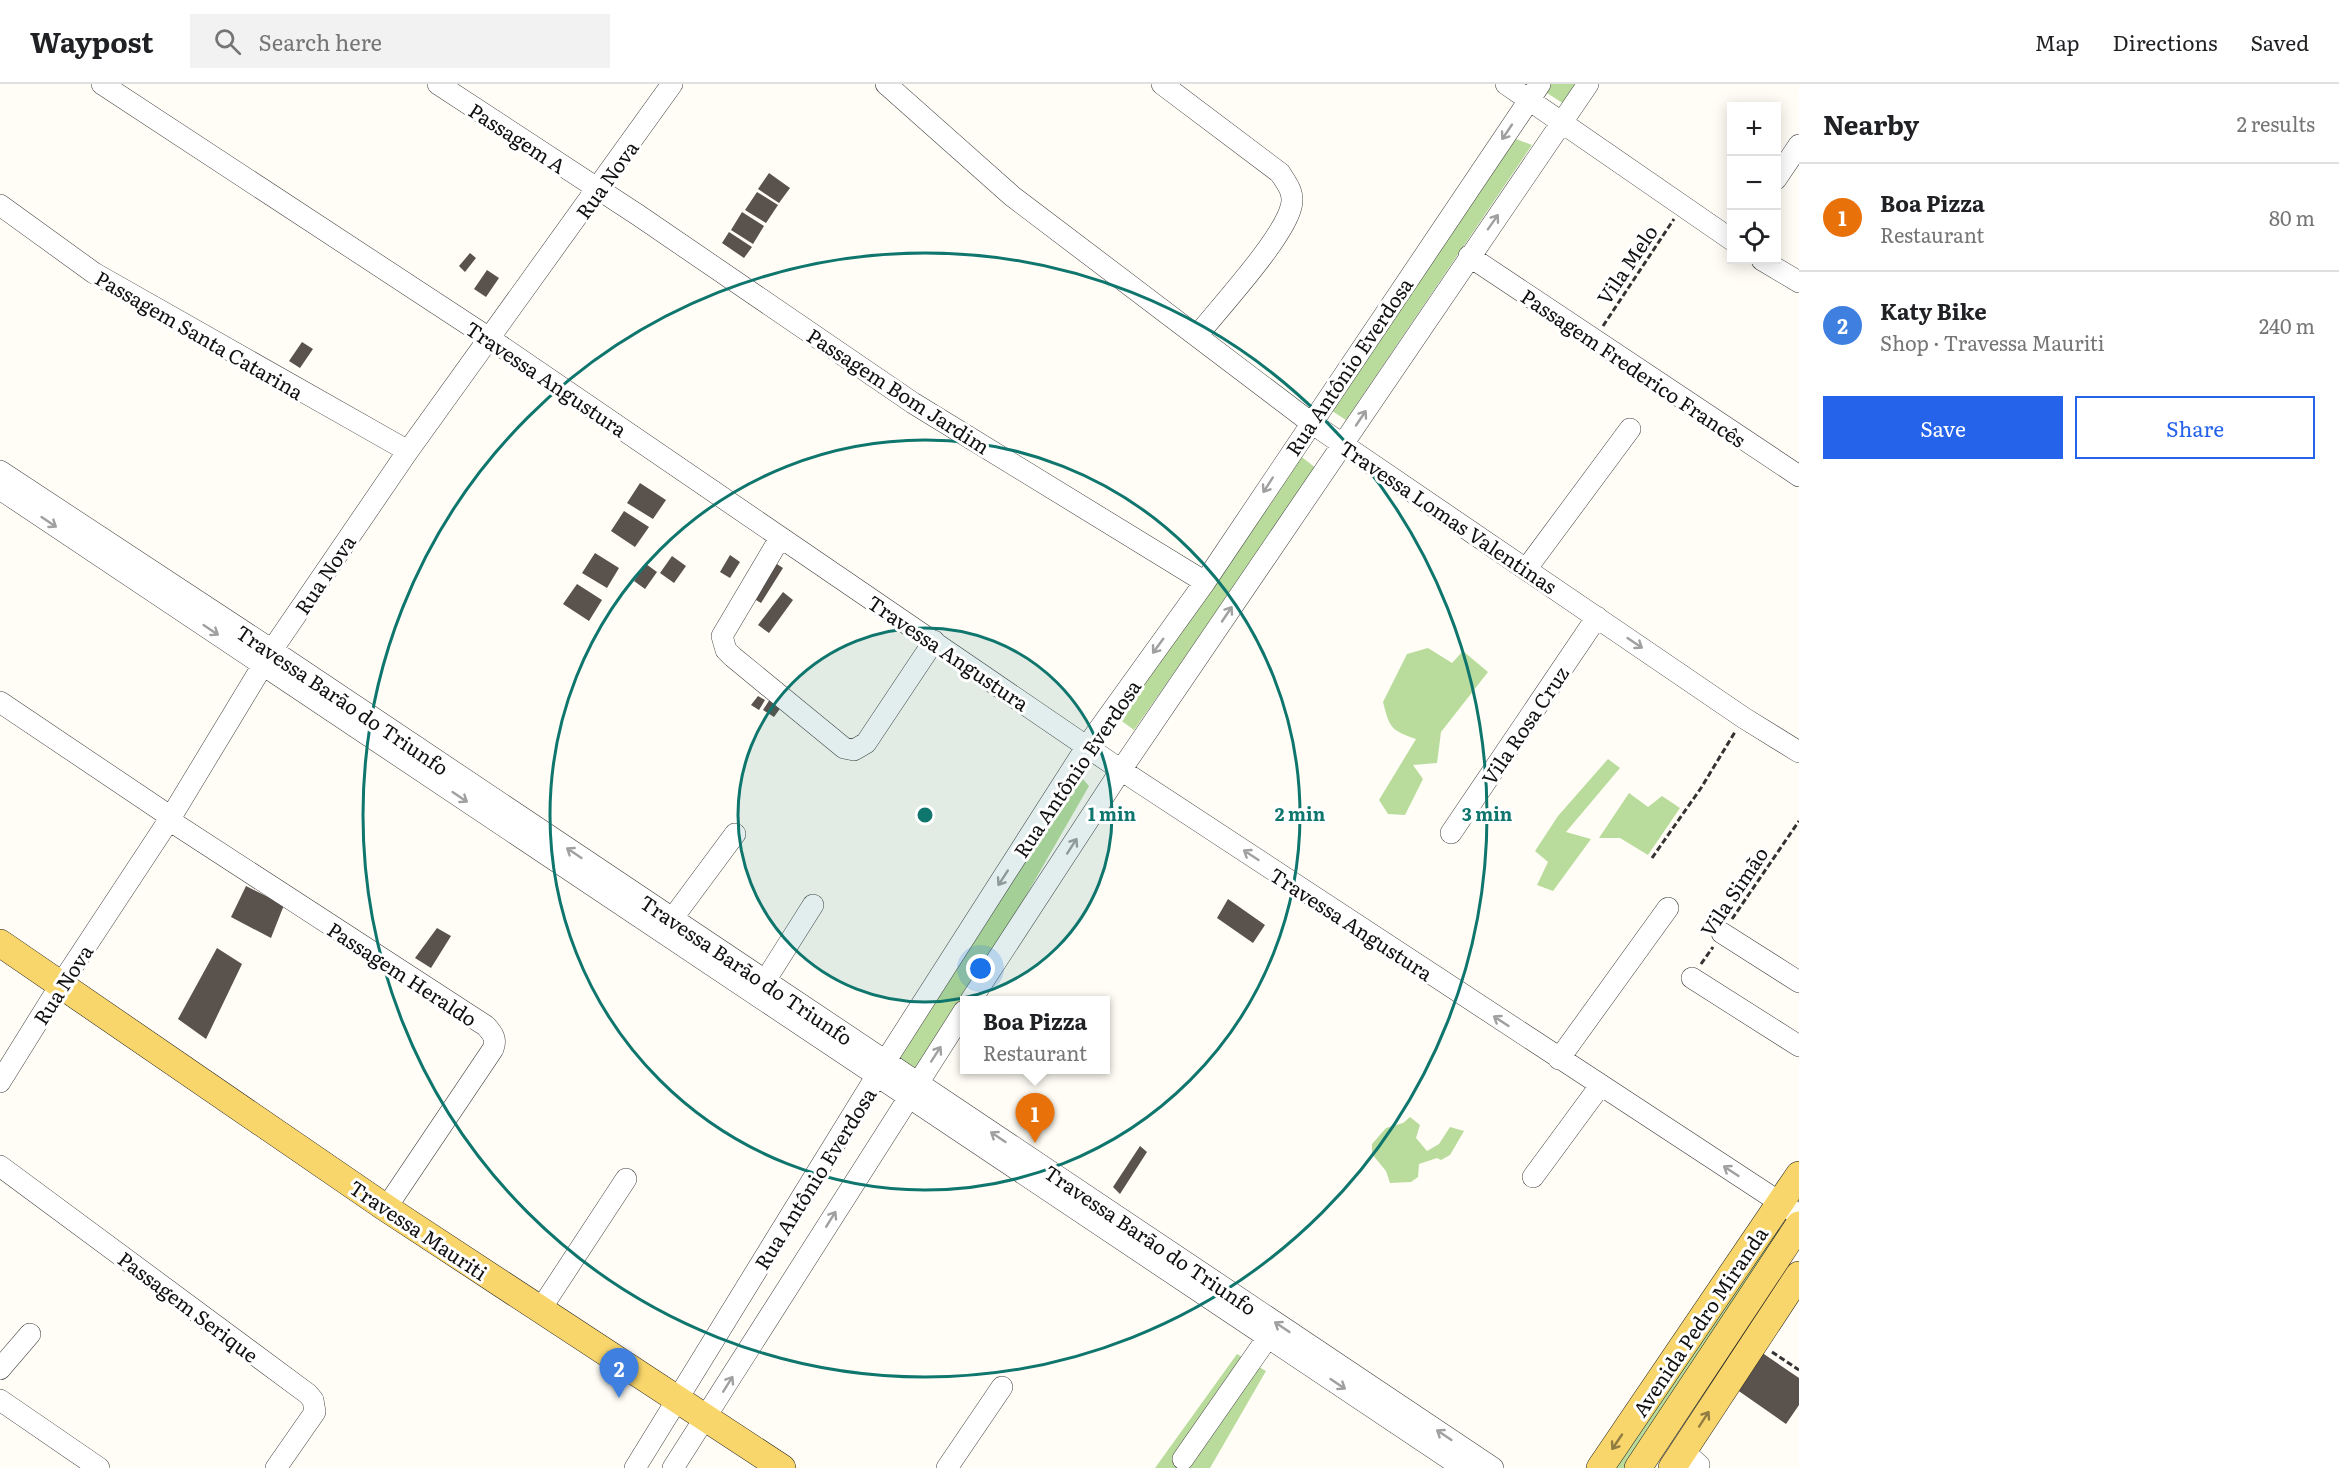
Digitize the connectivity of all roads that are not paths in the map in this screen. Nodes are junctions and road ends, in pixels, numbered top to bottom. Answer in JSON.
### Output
{"nodes":[{"id":1,"x":102,"y":84,"type":"edge"},
{"id":2,"x":438,"y":84,"type":"edge"},
{"id":3,"x":672,"y":84,"type":"edge"},
{"id":4,"x":886,"y":84,"type":"edge"},
{"id":5,"x":1162,"y":84,"type":"edge"},
{"id":6,"x":1506,"y":84,"type":"edge"},
{"id":7,"x":1588,"y":84,"type":"edge"},
{"id":8,"x":1535,"y":92,"type":"edge"},
{"id":9,"x":1563,"y":122,"type":"junction"},
{"id":10,"x":1799,"y":145,"type":"edge"},
{"id":11,"x":1781,"y":172,"type":"edge"},
{"id":12,"x":599,"y":189,"type":"junction"},
{"id":13,"x":0,"y":205,"type":"edge"},
{"id":14,"x":1727,"y":237,"type":"edge"},
{"id":15,"x":1469,"y":256,"type":"junction"},
{"id":16,"x":1769,"y":264,"type":"edge"},
{"id":17,"x":1799,"y":282,"type":"edge"},
{"id":18,"x":1197,"y":336,"type":"junction"},
{"id":19,"x":489,"y":338,"type":"junction"},
{"id":20,"x":1310,"y":422,"type":"junction"},
{"id":21,"x":1630,"y":429,"type":"dead end"},
{"id":22,"x":1343,"y":445,"type":"junction"},
{"id":23,"x":408,"y":451,"type":"junction"},
{"id":24,"x":0,"y":471,"type":"edge"},
{"id":25,"x":1799,"y":476,"type":"edge"},
{"id":26,"x":0,"y":489,"type":"edge"},
{"id":27,"x":780,"y":538,"type":"junction"},
{"id":28,"x":1527,"y":568,"type":"junction"},
{"id":29,"x":1205,"y":582,"type":"junction"},
{"id":30,"x":179,"y":599,"type":"junction"},
{"id":31,"x":1596,"y":617,"type":"junction"},
{"id":32,"x":929,"y":648,"type":"junction"},
{"id":33,"x":267,"y":657,"type":"junction"},
{"id":34,"x":0,"y":702,"type":"edge"},
{"id":35,"x":1087,"y":746,"type":"junction"},
{"id":36,"x":1799,"y":752,"type":"edge"},
{"id":37,"x":1121,"y":770,"type":"junction"},
{"id":38,"x":170,"y":819,"type":"junction"},
{"id":39,"x":1451,"y":833,"type":"dead end"},
{"id":40,"x":735,"y":834,"type":"dead end"},
{"id":41,"x":594,"y":877,"type":"junction"},
{"id":42,"x":813,"y":905,"type":"dead end"},
{"id":43,"x":1668,"y":909,"type":"dead end"},
{"id":44,"x":672,"y":919,"type":"junction"},
{"id":45,"x":1722,"y":933,"type":"road end"},
{"id":46,"x":0,"y":943,"type":"edge"},
{"id":47,"x":1692,"y":978,"type":"road end"},
{"id":48,"x":765,"y":981,"type":"junction"},
{"id":49,"x":1799,"y":982,"type":"edge"},
{"id":50,"x":61,"y":984,"type":"junction"},
{"id":51,"x":974,"y":996,"type":"edge"},
{"id":52,"x":960,"y":1017,"type":"edge"},
{"id":53,"x":1799,"y":1046,"type":"edge"},
{"id":54,"x":1560,"y":1059,"type":"junction"},
{"id":55,"x":881,"y":1069,"type":"junction"},
{"id":56,"x":0,"y":1082,"type":"edge"},
{"id":57,"x":1600,"y":1086,"type":"junction"},
{"id":58,"x":913,"y":1090,"type":"junction"},
{"id":59,"x":0,"y":1166,"type":"edge"},
{"id":60,"x":1799,"y":1174,"type":"edge"},
{"id":61,"x":1533,"y":1177,"type":"dead end"},
{"id":62,"x":626,"y":1179,"type":"dead end"},
{"id":63,"x":386,"y":1208,"type":"junction"},
{"id":64,"x":1789,"y":1209,"type":"edge"},
{"id":65,"x":1799,"y":1225,"type":"edge"},
{"id":66,"x":1799,"y":1275,"type":"edge"},
{"id":67,"x":540,"y":1310,"type":"junction"},
{"id":68,"x":1249,"y":1314,"type":"junction"},
{"id":69,"x":30,"y":1334,"type":"dead end"},
{"id":70,"x":1268,"y":1337,"type":"junction"},
{"id":71,"x":0,"y":1369,"type":"edge"},
{"id":72,"x":1002,"y":1387,"type":"dead end"},
{"id":73,"x":0,"y":1400,"type":"edge"},
{"id":74,"x":676,"y":1401,"type":"junction"},
{"id":75,"x":706,"y":1418,"type":"junction"},
{"id":76,"x":649,"y":1445,"type":"junction"},
{"id":77,"x":1183,"y":1459,"type":"dead end"},
{"id":78,"x":1684,"y":1462,"type":"edge"},
{"id":79,"x":91,"y":1466,"type":"edge"},
{"id":80,"x":675,"y":1466,"type":"edge"},
{"id":81,"x":276,"y":1468,"type":"edge"},
{"id":82,"x":635,"y":1468,"type":"edge"},
{"id":83,"x":782,"y":1468,"type":"edge"},
{"id":84,"x":947,"y":1468,"type":"edge"},
{"id":85,"x":1463,"y":1468,"type":"edge"},
{"id":86,"x":1493,"y":1468,"type":"edge"},
{"id":87,"x":1600,"y":1468,"type":"edge"},
{"id":88,"x":1638,"y":1468,"type":"edge"}],
"edges":[{"from":1,"to":19,"type":"street","name":"Travessa Angustura"},
{"from":2,"to":12,"type":"street","name":"Passagem A"},
{"from":3,"to":12,"type":"street","name":"Rua Nova"},
{"from":4,"to":18,"type":"street","name":"Travessa Lomas Valentinas"},
{"from":5,"to":18,"type":"street"},
{"from":6,"to":8,"type":"street"},
{"from":7,"to":9,"type":"street","name":"Rua Antônio Everdosa"},
{"from":8,"to":9,"type":"street"},
{"from":8,"to":20,"type":"street","name":"Rua Antônio Everdosa","one_way":true},
{"from":9,"to":14,"type":"street"},
{"from":15,"to":9,"type":"street","name":"Rua Antônio Everdosa","one_way":true},
{"from":10,"to":11,"type":"street"},
{"from":12,"to":19,"type":"street","name":"Rua Nova"},
{"from":12,"to":29,"type":"street","name":"Passagem Bom Jardim"},
{"from":13,"to":23,"type":"street","name":"Passagem Santa Catarina"},
{"from":22,"to":15,"type":"street","name":"Rua Antônio Everdosa","one_way":true},
{"from":15,"to":25,"type":"street","name":"Passagem Frederico Francês"},
{"from":16,"to":17,"type":"street"},
{"from":18,"to":20,"type":"street","name":"Travessa Lomas Valentinas"},
{"from":19,"to":23,"type":"street","name":"Rua Nova"},
{"from":19,"to":27,"type":"street","name":"Travessa Angustura"},
{"from":20,"to":22,"type":"street","name":"Travessa Lomas Valentinas"},
{"from":20,"to":29,"type":"street","name":"Rua Antônio Everdosa","one_way":true},
{"from":21,"to":28,"type":"street"},
{"from":22,"to":28,"type":"street","name":"Travessa Lomas Valentinas"},
{"from":37,"to":22,"type":"street","name":"Rua Antônio Everdosa","one_way":true},
{"from":23,"to":33,"type":"street","name":"Rua Nova"},
{"from":24,"to":30,"type":"street","name":"Travessa Barão do Triunfo"},
{"from":26,"to":30,"type":"street","name":"Travessa Barão do Triunfo","one_way":true},
{"from":27,"to":32,"type":"street","name":"Travessa Angustura"},
{"from":27,"to":32,"type":"street"},
{"from":28,"to":31,"type":"street","name":"Travessa Lomas Valentinas"},
{"from":29,"to":35,"type":"street","name":"Rua Antônio Everdosa","one_way":true},
{"from":30,"to":33,"type":"street","name":"Travessa Barão do Triunfo"},
{"from":31,"to":36,"type":"street","name":"Travessa Lomas Valentinas","one_way":true},
{"from":31,"to":39,"type":"street","name":"Vila Rosa Cruz"},
{"from":32,"to":35,"type":"street","name":"Travessa Angustura"},
{"from":33,"to":38,"type":"street","name":"Rua Nova"},
{"from":33,"to":41,"type":"street","name":"Travessa Barão do Triunfo"},
{"from":34,"to":38,"type":"street"},
{"from":35,"to":37,"type":"street","name":"Travessa Angustura"},
{"from":35,"to":55,"type":"street","name":"Rua Antônio Everdosa","one_way":true},
{"from":51,"to":37,"type":"street","name":"Rua Antônio Everdosa","one_way":true},
{"from":54,"to":37,"type":"street","name":"Travessa Angustura","one_way":true},
{"from":38,"to":50,"type":"street","name":"Rua Nova"},
{"from":38,"to":63,"type":"street","name":"Passagem Heraldo"},
{"from":40,"to":44,"type":"street"},
{"from":41,"to":44,"type":"street","name":"Travessa Barão do Triunfo"},
{"from":41,"to":55,"type":"street","name":"Travessa Barão do Triunfo"},
{"from":42,"to":48,"type":"street"},
{"from":43,"to":54,"type":"street"},
{"from":44,"to":48,"type":"street","name":"Travessa Barão do Triunfo"},
{"from":45,"to":49,"type":"street"},
{"from":46,"to":50,"type":"main road","name":"Travessa Mauriti"},
{"from":47,"to":53,"type":"street"},
{"from":48,"to":55,"type":"street","name":"Travessa Barão do Triunfo"},
{"from":50,"to":56,"type":"street","name":"Rua Nova"},
{"from":50,"to":63,"type":"main road","name":"Travessa Mauriti"},
{"from":58,"to":52,"type":"street","name":"Rua Antônio Everdosa","one_way":true},
{"from":54,"to":57,"type":"street","name":"Travessa Angustura"},
{"from":55,"to":58,"type":"street","name":"Travessa Barão do Triunfo"},
{"from":55,"to":74,"type":"street","name":"Rua Antônio Everdosa"},
{"from":57,"to":61,"type":"street"},
{"from":64,"to":57,"type":"street","name":"Travessa Angustura","one_way":true},
{"from":58,"to":68,"type":"street","name":"Travessa Barão do Triunfo"},
{"from":75,"to":58,"type":"street","name":"Rua Antônio Everdosa","one_way":true},
{"from":59,"to":81,"type":"street","name":"Passagem Serique"},
{"from":60,"to":64,"type":"main road","name":"Avenida Pedro Miranda"},
{"from":62,"to":67,"type":"street"},
{"from":63,"to":67,"type":"main road","name":"Travessa Mauriti"},
{"from":64,"to":87,"type":"main road","name":"Avenida Pedro Miranda","one_way":true},
{"from":65,"to":88,"type":"main road","name":"Avenida Pedro Miranda"},
{"from":78,"to":66,"type":"main road","one_way":true},
{"from":67,"to":74,"type":"main road","name":"Travessa Mauriti"},
{"from":68,"to":70,"type":"street","name":"Travessa Barão do Triunfo"},
{"from":86,"to":68,"type":"street","name":"Travessa Barão do Triunfo","one_way":true},
{"from":69,"to":71,"type":"street"},
{"from":70,"to":77,"type":"street"},
{"from":70,"to":85,"type":"street","name":"Travessa Barão do Triunfo","one_way":true},
{"from":72,"to":84,"type":"street"},
{"from":73,"to":79,"type":"street"},
{"from":74,"to":75,"type":"main road","name":"Travessa Mauriti"},
{"from":74,"to":76,"type":"street","name":"Rua Antônio Everdosa"},
{"from":75,"to":80,"type":"street","name":"Rua Antônio Everdosa"},
{"from":75,"to":83,"type":"main road","name":"Travessa Mauriti"},
{"from":76,"to":80,"type":"street"},
{"from":76,"to":82,"type":"street","name":"Rua Antônio Everdosa"}]}
